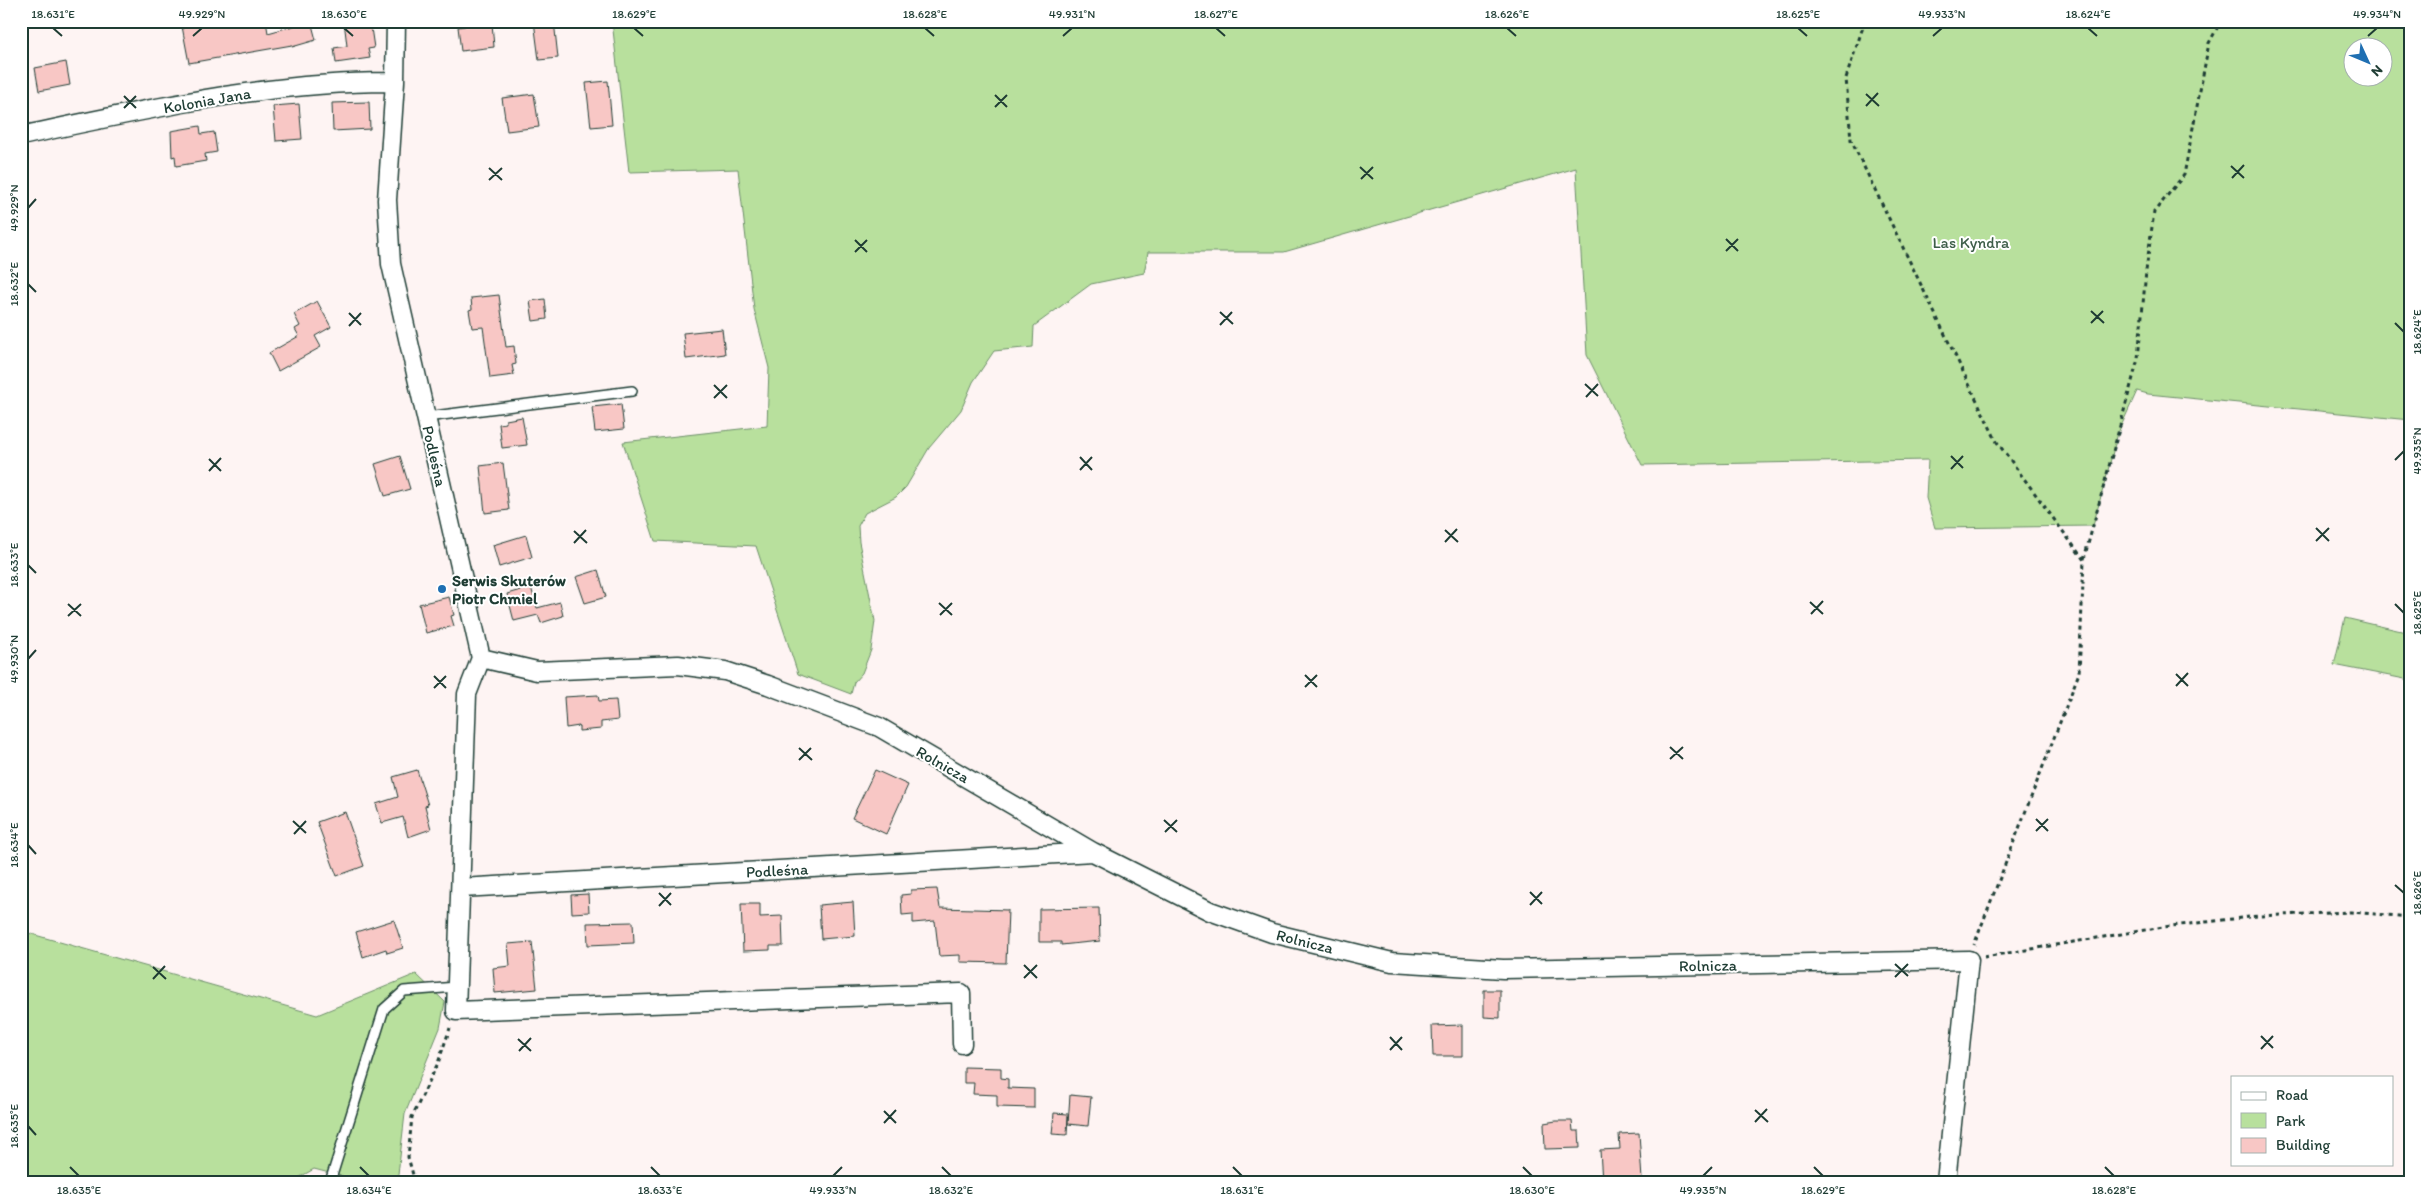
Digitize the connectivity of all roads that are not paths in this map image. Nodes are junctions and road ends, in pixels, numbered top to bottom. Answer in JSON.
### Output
{"nodes":[{"id":1,"x":396,"y":21,"type":"edge"},
{"id":2,"x":395,"y":82,"type":"junction"},
{"id":3,"x":21,"y":136,"type":"edge"},
{"id":4,"x":632,"y":392,"type":"dead end"},
{"id":5,"x":426,"y":417,"type":"junction"},
{"id":6,"x":481,"y":658,"type":"junction"},
{"id":7,"x":1093,"y":852,"type":"junction"},
{"id":8,"x":461,"y":888,"type":"junction"},
{"id":9,"x":457,"y":987,"type":"junction"},
{"id":10,"x":962,"y":1044,"type":"dead end"},
{"id":11,"x":330,"y":1182,"type":"edge"},
{"id":12,"x":1946,"y":1182,"type":"edge"}],
"edges":[{"from":1,"to":2,"type":"street","name":"Podleśna"},
{"from":2,"to":3,"type":"street","name":"Kolonia Jana"},
{"from":2,"to":5,"type":"street","name":"Podleśna"},
{"from":4,"to":5,"type":"lane"},
{"from":5,"to":6,"type":"street","name":"Podleśna"},
{"from":6,"to":7,"type":"street","name":"Rolnicza"},
{"from":6,"to":8,"type":"street"},
{"from":7,"to":8,"type":"street","name":"Podleśna"},
{"from":7,"to":12,"type":"street","name":"Rolnicza"},
{"from":8,"to":9,"type":"street"},
{"from":9,"to":10,"type":"street"},
{"from":9,"to":11,"type":"lane"}]}
